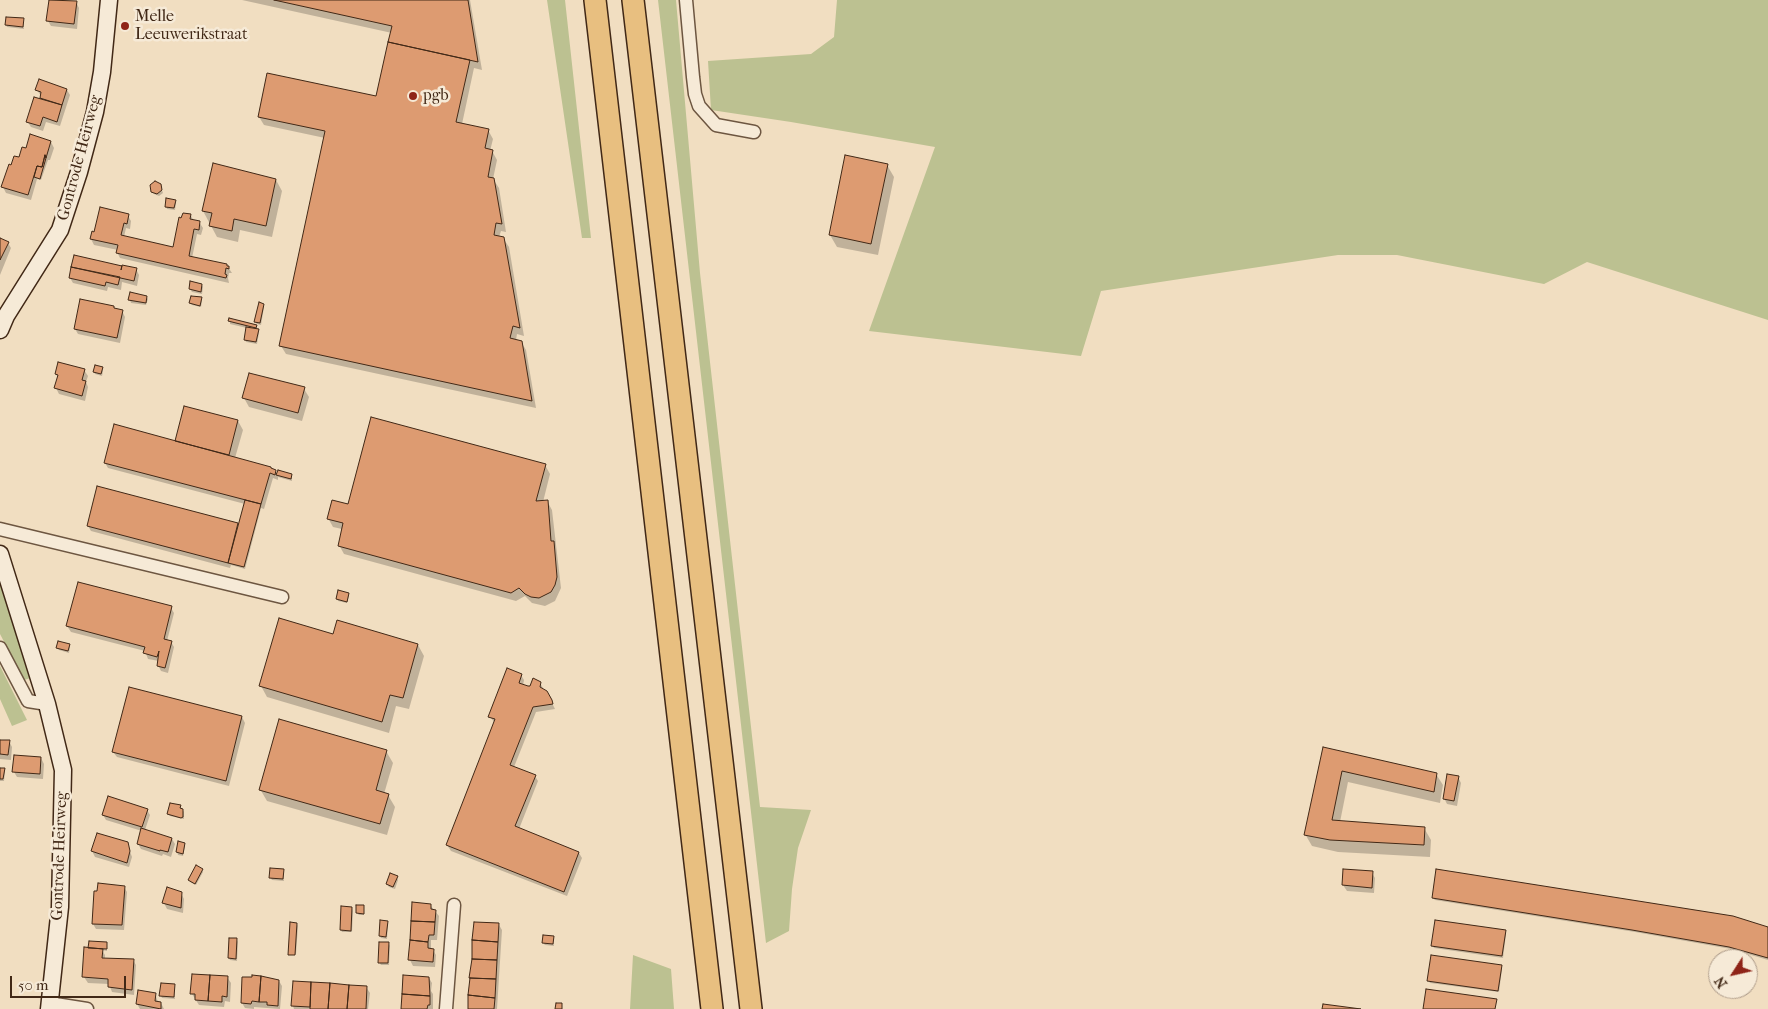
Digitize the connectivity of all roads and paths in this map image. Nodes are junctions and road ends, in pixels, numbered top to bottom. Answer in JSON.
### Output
{"nodes":[{"id":1,"x":109,"y":0,"type":"edge"},
{"id":2,"x":595,"y":0,"type":"edge"},
{"id":3,"x":633,"y":0,"type":"edge"},
{"id":4,"x":686,"y":0,"type":"edge"},
{"id":5,"x":754,"y":132,"type":"dead end"},
{"id":6,"x":0,"y":330,"type":"edge"},
{"id":7,"x":0,"y":529,"type":"edge"},
{"id":8,"x":0,"y":554,"type":"edge"},
{"id":9,"x":282,"y":597,"type":"dead end"},
{"id":10,"x":0,"y":648,"type":"edge"},
{"id":11,"x":47,"y":704,"type":"junction"},
{"id":12,"x":454,"y":905,"type":"dead end"},
{"id":13,"x":49,"y":1006,"type":"edge"},
{"id":14,"x":87,"y":1009,"type":"edge"},
{"id":15,"x":446,"y":1009,"type":"edge"},
{"id":16,"x":712,"y":1009,"type":"edge"},
{"id":17,"x":751,"y":1009,"type":"edge"}],
"edges":[{"from":1,"to":6,"type":"street","name":"Gontrode Heirweg"},
{"from":2,"to":16,"type":"highway"},
{"from":3,"to":17,"type":"highway"},
{"from":4,"to":5,"type":"street"},
{"from":7,"to":9,"type":"street"},
{"from":8,"to":11,"type":"street","name":"Gontrode Heirweg"},
{"from":10,"to":11,"type":"street"},
{"from":11,"to":13,"type":"street","name":"Gontrode Heirweg"},
{"from":12,"to":15,"type":"street"},
{"from":13,"to":14,"type":"street"}]}
